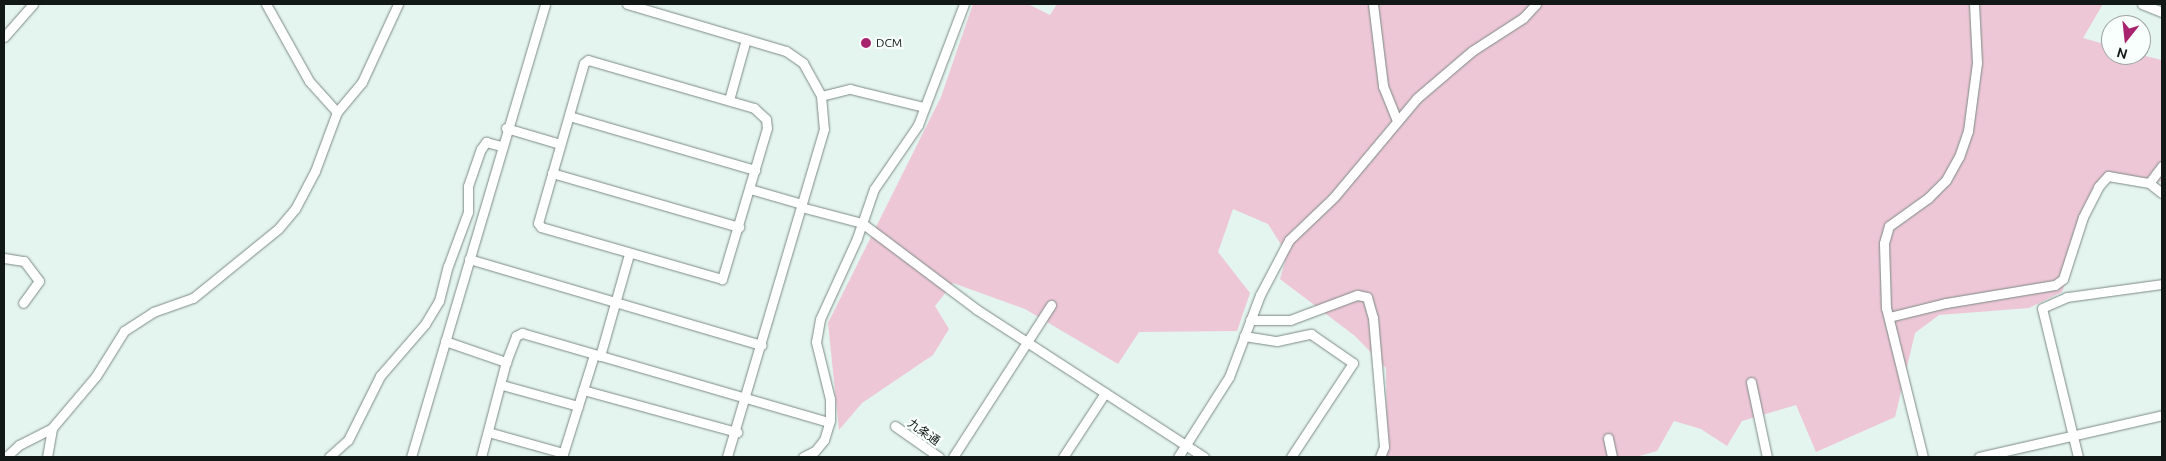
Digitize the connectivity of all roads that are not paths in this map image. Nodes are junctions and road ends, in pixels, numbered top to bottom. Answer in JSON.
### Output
{"nodes":[{"id":1,"x":33,"y":4,"type":"edge"},
{"id":2,"x":266,"y":4,"type":"edge"},
{"id":3,"x":398,"y":4,"type":"edge"},
{"id":4,"x":545,"y":4,"type":"edge"},
{"id":5,"x":627,"y":4,"type":"edge"},
{"id":6,"x":964,"y":4,"type":"edge"},
{"id":7,"x":1373,"y":4,"type":"edge"},
{"id":8,"x":1536,"y":4,"type":"edge"},
{"id":9,"x":1974,"y":4,"type":"edge"},
{"id":10,"x":2142,"y":4,"type":"edge"},
{"id":11,"x":2162,"y":12,"type":"edge"},
{"id":12,"x":4,"y":37,"type":"edge"},
{"id":13,"x":746,"y":39,"type":"junction"},
{"id":14,"x":822,"y":96,"type":"junction"},
{"id":15,"x":728,"y":100,"type":"junction"},
{"id":16,"x":924,"y":108,"type":"junction"},
{"id":17,"x":337,"y":112,"type":"junction"},
{"id":18,"x":569,"y":116,"type":"junction"},
{"id":19,"x":1396,"y":119,"type":"junction"},
{"id":20,"x":506,"y":128,"type":"junction"},
{"id":21,"x":560,"y":144,"type":"junction"},
{"id":22,"x":501,"y":146,"type":"junction"},
{"id":23,"x":2162,"y":166,"type":"edge"},
{"id":24,"x":755,"y":170,"type":"junction"},
{"id":25,"x":552,"y":173,"type":"junction"},
{"id":26,"x":2149,"y":183,"type":"junction"},
{"id":27,"x":750,"y":189,"type":"junction"},
{"id":28,"x":2162,"y":194,"type":"edge"},
{"id":29,"x":802,"y":206,"type":"junction"},
{"id":30,"x":862,"y":223,"type":"junction"},
{"id":31,"x":739,"y":227,"type":"junction"},
{"id":32,"x":629,"y":254,"type":"junction"},
{"id":33,"x":4,"y":258,"type":"edge"},
{"id":34,"x":469,"y":259,"type":"junction"},
{"id":35,"x":2162,"y":284,"type":"edge"},
{"id":36,"x":23,"y":302,"type":"dead end"},
{"id":37,"x":615,"y":302,"type":"junction"},
{"id":38,"x":1051,"y":305,"type":"dead end"},
{"id":39,"x":1889,"y":317,"type":"junction"},
{"id":40,"x":1250,"y":320,"type":"junction"},
{"id":41,"x":1244,"y":336,"type":"junction"},
{"id":42,"x":445,"y":341,"type":"junction"},
{"id":43,"x":1027,"y":341,"type":"junction"},
{"id":44,"x":762,"y":345,"type":"junction"},
{"id":45,"x":597,"y":355,"type":"junction"},
{"id":46,"x":506,"y":362,"type":"junction"},
{"id":47,"x":1751,"y":382,"type":"dead end"},
{"id":48,"x":502,"y":385,"type":"junction"},
{"id":49,"x":583,"y":390,"type":"junction"},
{"id":50,"x":1105,"y":393,"type":"junction"},
{"id":51,"x":747,"y":398,"type":"junction"},
{"id":52,"x":578,"y":406,"type":"junction"},
{"id":53,"x":2162,"y":415,"type":"edge"},
{"id":54,"x":829,"y":422,"type":"junction"},
{"id":55,"x":895,"y":426,"type":"dead end"},
{"id":56,"x":52,"y":428,"type":"junction"},
{"id":57,"x":488,"y":432,"type":"junction"},
{"id":58,"x":737,"y":432,"type":"junction"},
{"id":59,"x":2072,"y":436,"type":"junction"},
{"id":60,"x":1608,"y":438,"type":"dead end"},
{"id":61,"x":1186,"y":445,"type":"junction"},
{"id":62,"x":563,"y":455,"type":"edge"},
{"id":63,"x":6,"y":457,"type":"edge"},
{"id":64,"x":47,"y":457,"type":"edge"},
{"id":65,"x":329,"y":457,"type":"edge"},
{"id":66,"x":411,"y":457,"type":"edge"},
{"id":67,"x":481,"y":457,"type":"edge"},
{"id":68,"x":727,"y":457,"type":"edge"},
{"id":69,"x":803,"y":457,"type":"edge"},
{"id":70,"x":939,"y":457,"type":"edge"},
{"id":71,"x":952,"y":457,"type":"edge"},
{"id":72,"x":1063,"y":457,"type":"edge"},
{"id":73,"x":1178,"y":457,"type":"edge"},
{"id":74,"x":1204,"y":457,"type":"edge"},
{"id":75,"x":1291,"y":457,"type":"edge"},
{"id":76,"x":1380,"y":457,"type":"edge"},
{"id":77,"x":1612,"y":457,"type":"edge"},
{"id":78,"x":1767,"y":457,"type":"edge"},
{"id":79,"x":1923,"y":457,"type":"edge"},
{"id":80,"x":1979,"y":457,"type":"edge"},
{"id":81,"x":2078,"y":457,"type":"edge"}],
"edges":[{"from":1,"to":12,"type":"street"},
{"from":2,"to":17,"type":"street"},
{"from":3,"to":17,"type":"street"},
{"from":4,"to":20,"type":"street"},
{"from":5,"to":13,"type":"street"},
{"from":6,"to":16,"type":"street"},
{"from":7,"to":19,"type":"street"},
{"from":8,"to":19,"type":"street"},
{"from":9,"to":39,"type":"street"},
{"from":10,"to":11,"type":"street"},
{"from":13,"to":14,"type":"street"},
{"from":13,"to":15,"type":"street"},
{"from":14,"to":16,"type":"street"},
{"from":14,"to":29,"type":"street"},
{"from":15,"to":18,"type":"street"},
{"from":15,"to":24,"type":"street"},
{"from":16,"to":30,"type":"street"},
{"from":17,"to":56,"type":"street"},
{"from":18,"to":21,"type":"street"},
{"from":18,"to":24,"type":"street"},
{"from":19,"to":40,"type":"street"},
{"from":20,"to":21,"type":"street"},
{"from":20,"to":22,"type":"street"},
{"from":21,"to":25,"type":"street"},
{"from":22,"to":34,"type":"street"},
{"from":22,"to":65,"type":"street"},
{"from":23,"to":26,"type":"street"},
{"from":24,"to":27,"type":"street"},
{"from":25,"to":31,"type":"street"},
{"from":25,"to":32,"type":"street"},
{"from":26,"to":28,"type":"street"},
{"from":26,"to":39,"type":"street"},
{"from":27,"to":29,"type":"street"},
{"from":27,"to":31,"type":"street"},
{"from":29,"to":30,"type":"street"},
{"from":29,"to":44,"type":"street"},
{"from":30,"to":43,"type":"street"},
{"from":30,"to":54,"type":"street"},
{"from":31,"to":32,"type":"street"},
{"from":32,"to":37,"type":"street"},
{"from":33,"to":36,"type":"street"},
{"from":34,"to":37,"type":"street"},
{"from":34,"to":42,"type":"street"},
{"from":35,"to":59,"type":"street"},
{"from":37,"to":44,"type":"street"},
{"from":37,"to":45,"type":"street"},
{"from":38,"to":43,"type":"street"},
{"from":39,"to":79,"type":"street"},
{"from":40,"to":41,"type":"street"},
{"from":40,"to":76,"type":"street"},
{"from":41,"to":61,"type":"street"},
{"from":41,"to":75,"type":"street"},
{"from":42,"to":46,"type":"street"},
{"from":42,"to":66,"type":"street"},
{"from":43,"to":50,"type":"street"},
{"from":43,"to":71,"type":"street"},
{"from":44,"to":51,"type":"street"},
{"from":45,"to":46,"type":"street"},
{"from":45,"to":49,"type":"street"},
{"from":45,"to":51,"type":"street"},
{"from":46,"to":48,"type":"street"},
{"from":47,"to":78,"type":"street"},
{"from":48,"to":52,"type":"street"},
{"from":48,"to":57,"type":"street"},
{"from":49,"to":52,"type":"street"},
{"from":49,"to":58,"type":"street"},
{"from":50,"to":61,"type":"street"},
{"from":50,"to":72,"type":"street"},
{"from":51,"to":54,"type":"street"},
{"from":51,"to":58,"type":"street"},
{"from":52,"to":62,"type":"street"},
{"from":53,"to":59,"type":"street"},
{"from":54,"to":69,"type":"street"},
{"from":55,"to":70,"type":"street","name":"九条通"},
{"from":56,"to":63,"type":"street"},
{"from":56,"to":64,"type":"street"},
{"from":57,"to":62,"type":"street"},
{"from":57,"to":67,"type":"street"},
{"from":58,"to":68,"type":"street"},
{"from":59,"to":80,"type":"street"},
{"from":59,"to":81,"type":"street"},
{"from":60,"to":77,"type":"street"},
{"from":61,"to":73,"type":"street"},
{"from":61,"to":74,"type":"street"}]}
